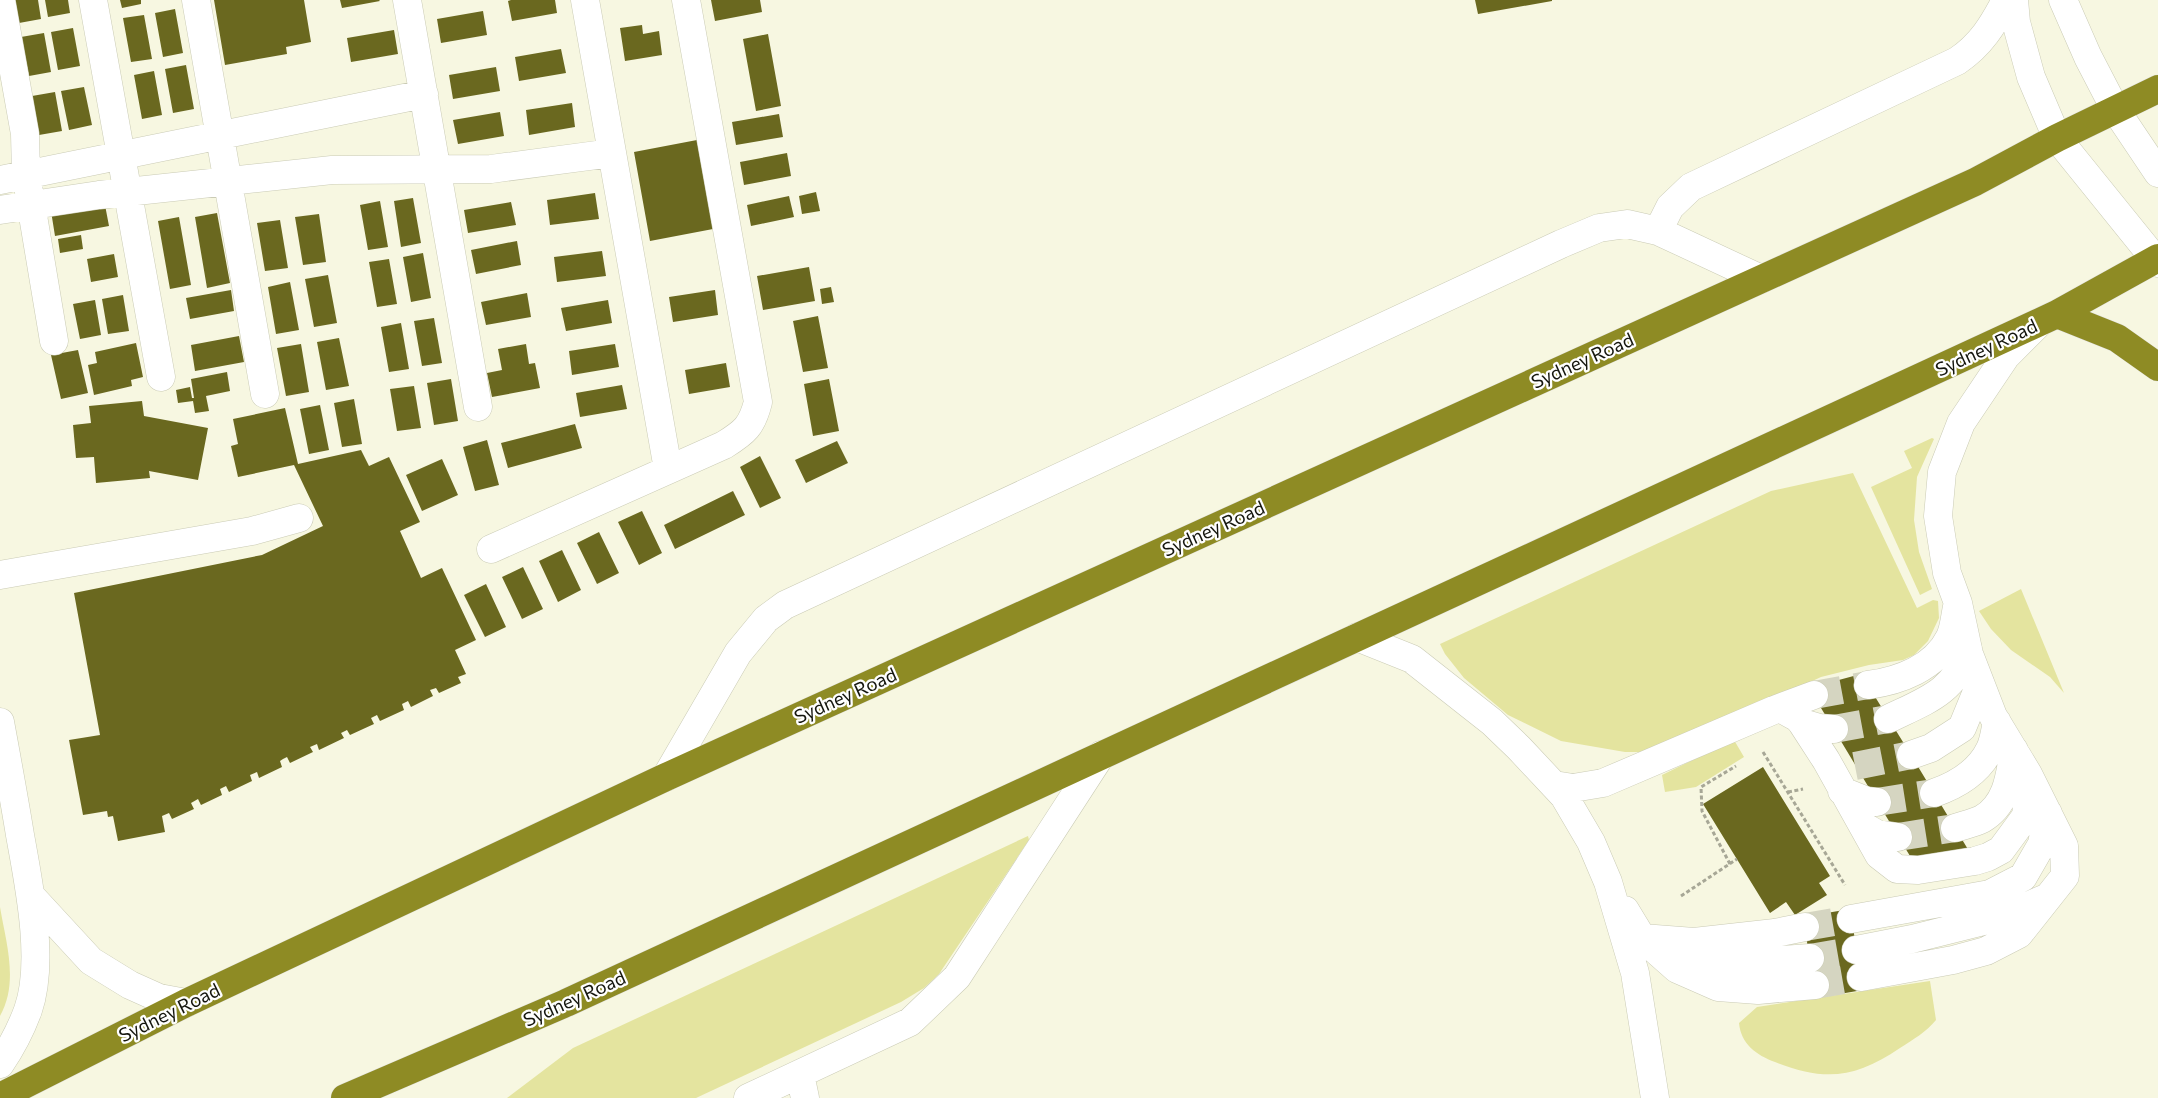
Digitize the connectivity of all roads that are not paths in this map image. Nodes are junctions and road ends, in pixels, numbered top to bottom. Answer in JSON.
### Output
{"nodes":[{"id":1,"x":1,"y":0,"type":"edge"},
{"id":2,"x":93,"y":0,"type":"edge"},
{"id":3,"x":196,"y":0,"type":"edge"},
{"id":4,"x":407,"y":0,"type":"edge"},
{"id":5,"x":585,"y":0,"type":"edge"},
{"id":6,"x":686,"y":0,"type":"edge"},
{"id":7,"x":2006,"y":0,"type":"edge"},
{"id":8,"x":2014,"y":0,"type":"edge"},
{"id":9,"x":2064,"y":0,"type":"edge"},
{"id":10,"x":2158,"y":89,"type":"edge"},
{"id":11,"x":424,"y":94,"type":"junction"},
{"id":12,"x":2115,"y":109,"type":"junction"},
{"id":13,"x":220,"y":136,"type":"junction"},
{"id":14,"x":2057,"y":138,"type":"junction"},
{"id":15,"x":612,"y":153,"type":"junction"},
{"id":16,"x":121,"y":155,"type":"junction"},
{"id":17,"x":437,"y":171,"type":"junction"},
{"id":18,"x":2158,"y":173,"type":"edge"},
{"id":19,"x":26,"y":174,"type":"junction"},
{"id":20,"x":0,"y":180,"type":"edge"},
{"id":21,"x":228,"y":181,"type":"junction"},
{"id":22,"x":128,"y":192,"type":"junction"},
{"id":23,"x":31,"y":206,"type":"junction"},
{"id":24,"x":0,"y":210,"type":"edge"},
{"id":25,"x":1658,"y":231,"type":"junction"},
{"id":26,"x":2157,"y":260,"type":"edge"},
{"id":27,"x":1761,"y":279,"type":"junction"},
{"id":28,"x":2049,"y":318,"type":"junction"},
{"id":29,"x":54,"y":341,"type":"dead end"},
{"id":30,"x":2158,"y":367,"type":"edge"},
{"id":31,"x":161,"y":377,"type":"dead end"},
{"id":32,"x":265,"y":394,"type":"dead end"},
{"id":33,"x":478,"y":408,"type":"dead end"},
{"id":34,"x":668,"y":469,"type":"junction"},
{"id":35,"x":299,"y":518,"type":"dead end"},
{"id":36,"x":491,"y":549,"type":"dead end"},
{"id":37,"x":0,"y":575,"type":"edge"},
{"id":38,"x":1958,"y":603,"type":"junction"},
{"id":39,"x":1357,"y":636,"type":"junction"},
{"id":40,"x":1968,"y":649,"type":"junction"},
{"id":41,"x":1980,"y":684,"type":"junction"},
{"id":42,"x":1868,"y":686,"type":"tunnel mouth"},
{"id":43,"x":1814,"y":696,"type":"tunnel mouth"},
{"id":44,"x":1780,"y":708,"type":"junction"},
{"id":45,"x":1888,"y":720,"type":"tunnel mouth"},
{"id":46,"x":0,"y":722,"type":"edge"},
{"id":47,"x":1997,"y":722,"type":"junction"},
{"id":48,"x":1802,"y":723,"type":"junction"},
{"id":49,"x":1834,"y":729,"type":"tunnel mouth"},
{"id":50,"x":2014,"y":750,"type":"junction"},
{"id":51,"x":1102,"y":755,"type":"junction"},
{"id":52,"x":1911,"y":755,"type":"tunnel mouth"},
{"id":53,"x":1826,"y":760,"type":"junction"},
{"id":54,"x":1855,"y":766,"type":"tunnel mouth"},
{"id":55,"x":666,"y":777,"type":"junction"},
{"id":56,"x":2030,"y":778,"type":"junction"},
{"id":57,"x":1554,"y":786,"type":"junction"},
{"id":58,"x":1842,"y":791,"type":"junction"},
{"id":59,"x":1934,"y":793,"type":"tunnel mouth"},
{"id":60,"x":1877,"y":802,"type":"tunnel mouth"},
{"id":61,"x":2048,"y":813,"type":"junction"},
{"id":62,"x":1863,"y":826,"type":"junction"},
{"id":63,"x":1955,"y":828,"type":"tunnel mouth"},
{"id":64,"x":1898,"y":837,"type":"tunnel mouth"},
{"id":65,"x":1608,"y":882,"type":"junction"},
{"id":66,"x":2052,"y":895,"type":"junction"},
{"id":67,"x":32,"y":896,"type":"junction"},
{"id":68,"x":1851,"y":919,"type":"tunnel mouth"},
{"id":69,"x":1805,"y":927,"type":"tunnel mouth"},
{"id":70,"x":1642,"y":938,"type":"junction"},
{"id":71,"x":1856,"y":950,"type":"tunnel mouth"},
{"id":72,"x":1810,"y":958,"type":"tunnel mouth"},
{"id":73,"x":1667,"y":960,"type":"junction"},
{"id":74,"x":1861,"y":977,"type":"tunnel mouth"},
{"id":75,"x":1815,"y":985,"type":"tunnel mouth"},
{"id":76,"x":186,"y":1002,"type":"junction"},
{"id":77,"x":0,"y":1064,"type":"edge"},
{"id":78,"x":803,"y":1086,"type":"edge"},
{"id":79,"x":0,"y":1097,"type":"edge"},
{"id":80,"x":345,"y":1098,"type":"edge"},
{"id":81,"x":748,"y":1098,"type":"edge"},
{"id":82,"x":1655,"y":1098,"type":"edge"}],
"edges":[{"from":1,"to":19,"type":"street"},
{"from":2,"to":16,"type":"street"},
{"from":3,"to":13,"type":"street"},
{"from":4,"to":11,"type":"street"},
{"from":5,"to":15,"type":"street"},
{"from":6,"to":34,"type":"street"},
{"from":7,"to":25,"type":"street"},
{"from":8,"to":14,"type":"street"},
{"from":9,"to":12,"type":"street"},
{"from":10,"to":12,"type":"highway","name":"Sydney Road"},
{"from":11,"to":13,"type":"street"},
{"from":11,"to":17,"type":"street"},
{"from":12,"to":14,"type":"highway","name":"Sydney Road"},
{"from":12,"to":18,"type":"street"},
{"from":13,"to":16,"type":"street"},
{"from":13,"to":21,"type":"street"},
{"from":14,"to":26,"type":"street"},
{"from":14,"to":27,"type":"highway","name":"Sydney Road"},
{"from":15,"to":17,"type":"street"},
{"from":15,"to":34,"type":"street"},
{"from":16,"to":19,"type":"street"},
{"from":16,"to":22,"type":"street"},
{"from":17,"to":21,"type":"street"},
{"from":17,"to":33,"type":"street"},
{"from":19,"to":20,"type":"street"},
{"from":19,"to":23,"type":"street"},
{"from":21,"to":22,"type":"street"},
{"from":21,"to":32,"type":"street"},
{"from":22,"to":23,"type":"street"},
{"from":22,"to":31,"type":"street"},
{"from":23,"to":24,"type":"street"},
{"from":23,"to":29,"type":"street"},
{"from":25,"to":27,"type":"street"},
{"from":25,"to":55,"type":"street"},
{"from":26,"to":28,"type":"highway","name":"Sydney Road"},
{"from":27,"to":55,"type":"highway","name":"Sydney Road"},
{"from":28,"to":30,"type":"highway"},
{"from":28,"to":38,"type":"street"},
{"from":28,"to":39,"type":"highway","name":"Sydney Road"},
{"from":34,"to":36,"type":"street"},
{"from":35,"to":37,"type":"street"},
{"from":38,"to":40,"type":"street"},
{"from":38,"to":42,"type":"street"},
{"from":39,"to":51,"type":"highway","name":"Sydney Road"},
{"from":39,"to":57,"type":"street"},
{"from":40,"to":41,"type":"street"},
{"from":40,"to":45,"type":"street"},
{"from":41,"to":47,"type":"street"},
{"from":41,"to":52,"type":"street"},
{"from":43,"to":44,"type":"street"},
{"from":44,"to":48,"type":"street"},
{"from":44,"to":57,"type":"street"},
{"from":46,"to":67,"type":"street"},
{"from":47,"to":50,"type":"street"},
{"from":47,"to":59,"type":"street"},
{"from":48,"to":49,"type":"street"},
{"from":48,"to":53,"type":"street"},
{"from":50,"to":56,"type":"street"},
{"from":50,"to":63,"type":"street"},
{"from":51,"to":78,"type":"street"},
{"from":51,"to":80,"type":"highway","name":"Sydney Road"},
{"from":53,"to":54,"type":"street"},
{"from":53,"to":58,"type":"street"},
{"from":55,"to":76,"type":"highway","name":"Sydney Road"},
{"from":56,"to":61,"type":"street"},
{"from":56,"to":62,"type":"street"},
{"from":57,"to":65,"type":"street"},
{"from":58,"to":60,"type":"street"},
{"from":58,"to":62,"type":"street"},
{"from":61,"to":66,"type":"street"},
{"from":61,"to":68,"type":"street"},
{"from":62,"to":64,"type":"street"},
{"from":65,"to":70,"type":"street"},
{"from":65,"to":82,"type":"street"},
{"from":66,"to":71,"type":"street"},
{"from":66,"to":74,"type":"street"},
{"from":67,"to":76,"type":"street"},
{"from":67,"to":77,"type":"street"},
{"from":69,"to":70,"type":"street"},
{"from":70,"to":73,"type":"street"},
{"from":72,"to":73,"type":"street"},
{"from":73,"to":75,"type":"street"},
{"from":76,"to":79,"type":"highway","name":"Sydney Road"},
{"from":78,"to":81,"type":"street"}]}
